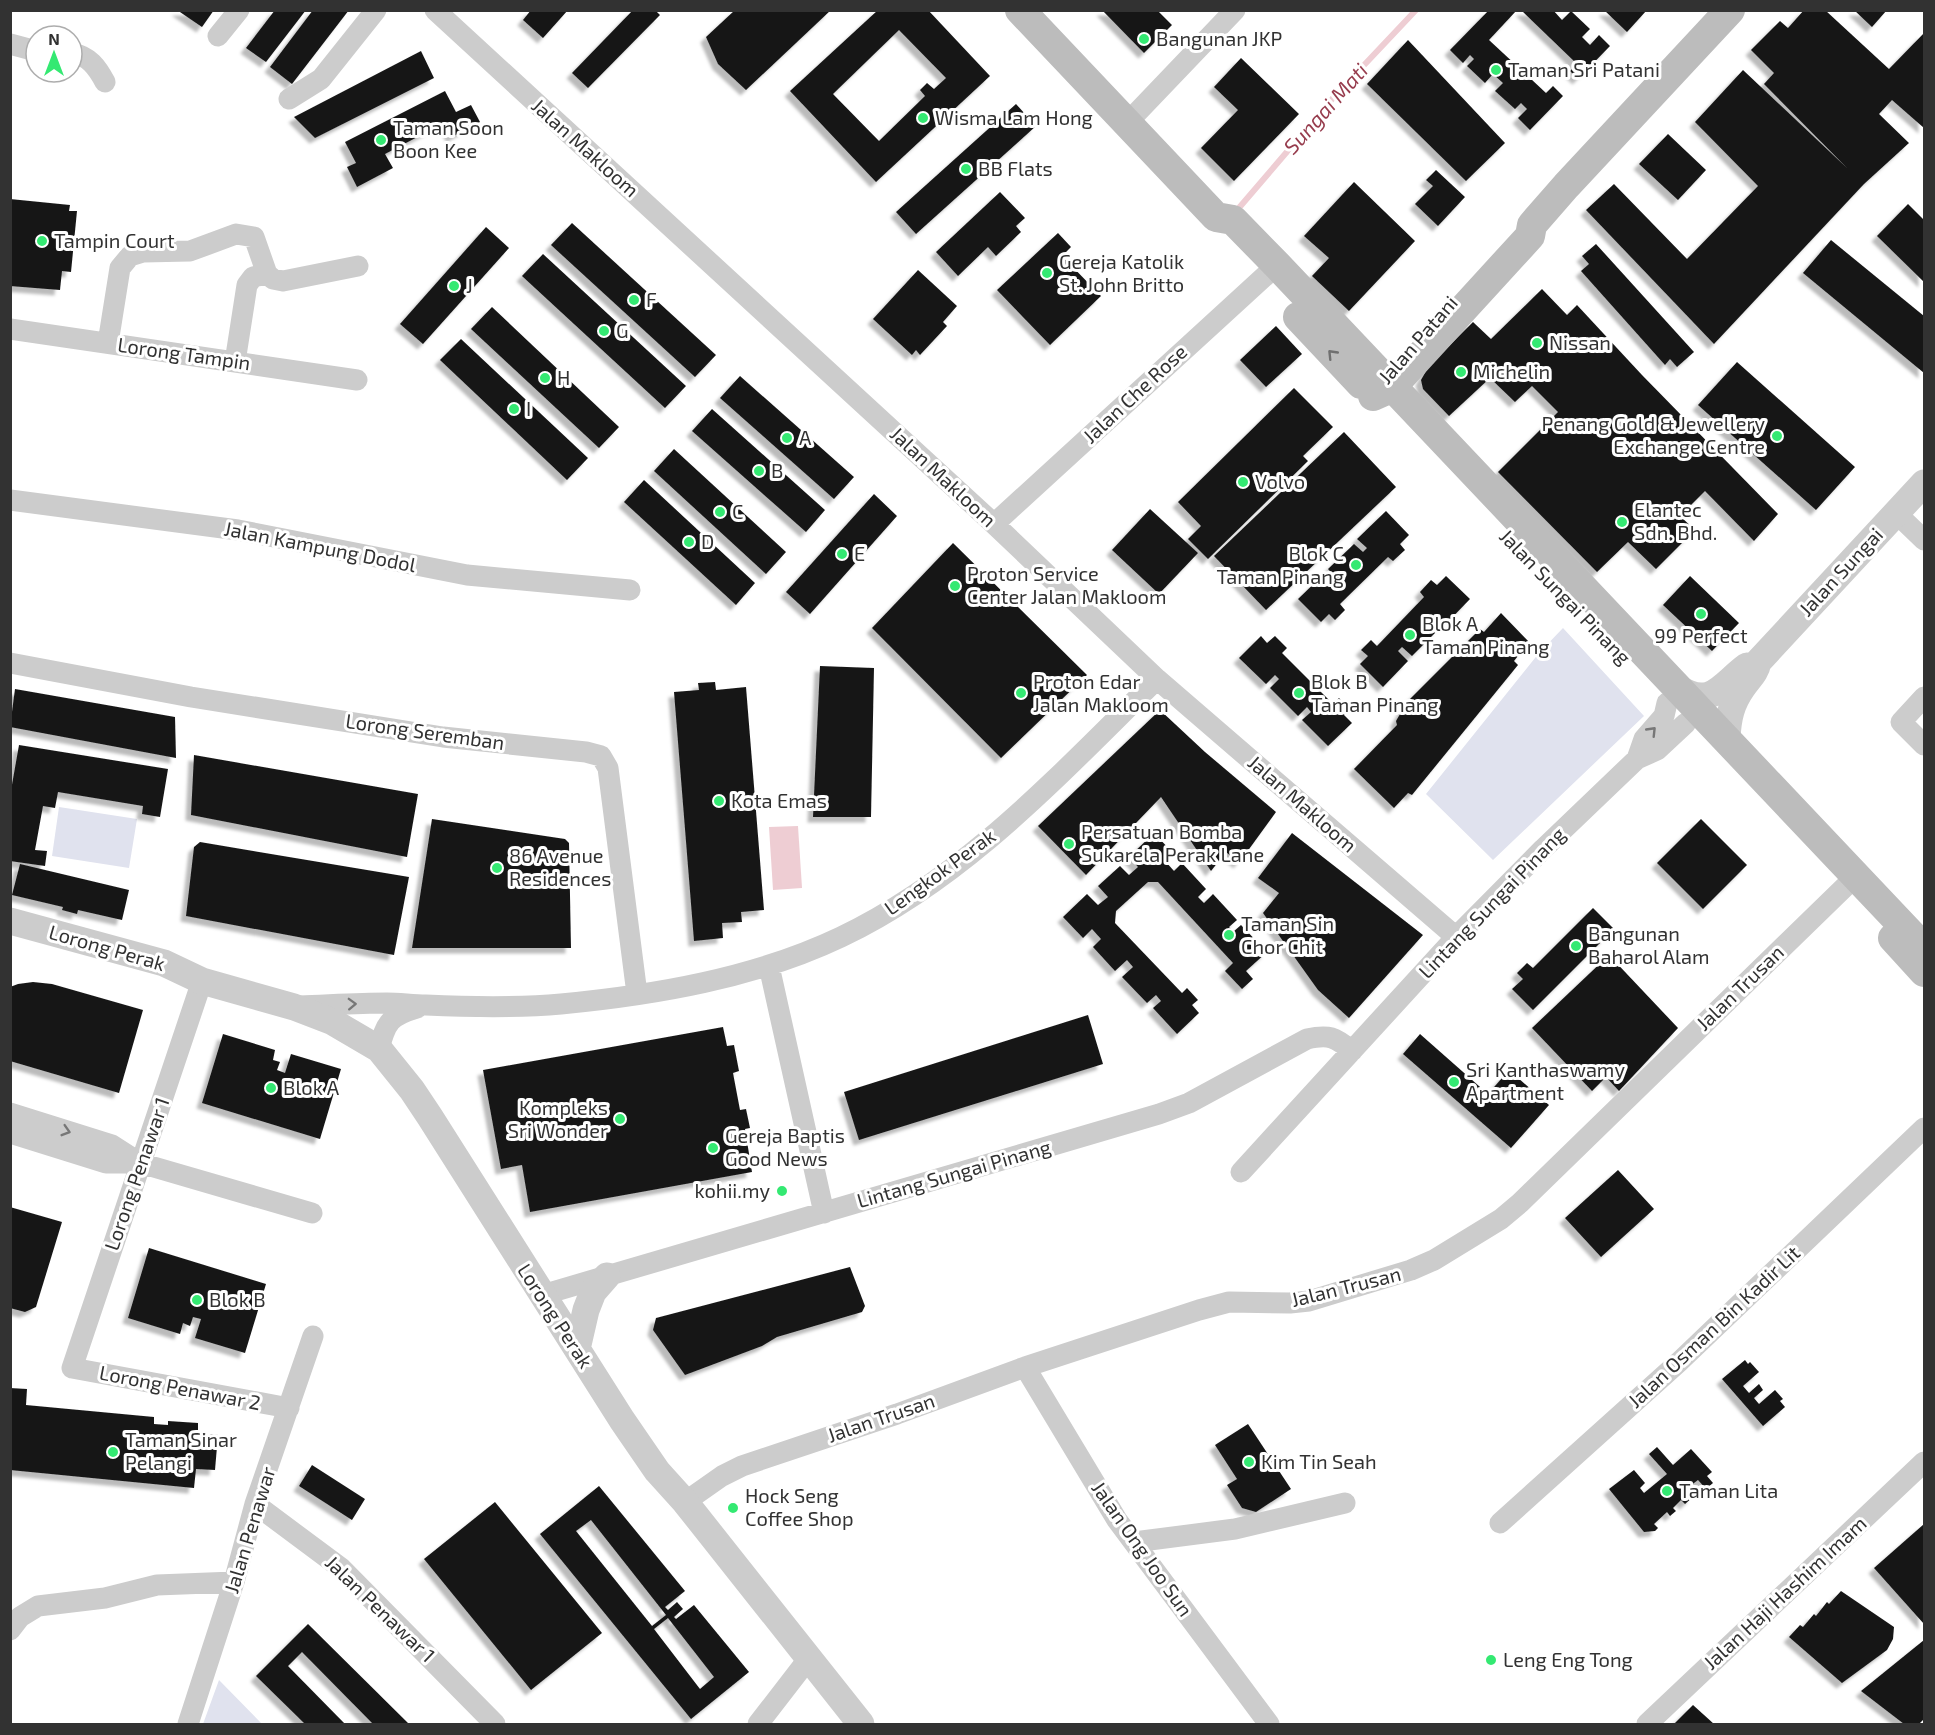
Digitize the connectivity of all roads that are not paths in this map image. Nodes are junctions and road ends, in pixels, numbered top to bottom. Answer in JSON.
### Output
{"nodes":[{"id":1,"x":239,"y":10,"type":"edge"},
{"id":2,"x":376,"y":10,"type":"edge"},
{"id":3,"x":435,"y":10,"type":"edge"},
{"id":4,"x":1020,"y":10,"type":"edge"},
{"id":5,"x":1235,"y":10,"type":"edge"},
{"id":6,"x":1730,"y":10,"type":"edge"},
{"id":7,"x":218,"y":36,"type":"dead end"},
{"id":8,"x":84,"y":57,"type":"edge"},
{"id":9,"x":105,"y":82,"type":"dead end"},
{"id":10,"x":289,"y":99,"type":"dead end"},
{"id":11,"x":1127,"y":123,"type":"junction"},
{"id":12,"x":358,"y":266,"type":"dead end"},
{"id":13,"x":1269,"y":271,"type":"junction"},
{"id":14,"x":267,"y":274,"type":"junction"},
{"id":15,"x":10,"y":329,"type":"edge"},
{"id":16,"x":108,"y":343,"type":"junction"},
{"id":17,"x":235,"y":362,"type":"junction"},
{"id":18,"x":357,"y":380,"type":"dead end"},
{"id":19,"x":1382,"y":387,"type":"junction"},
{"id":20,"x":1924,"y":483,"type":"edge"},
{"id":21,"x":10,"y":500,"type":"edge"},
{"id":22,"x":1896,"y":513,"type":"junction"},
{"id":23,"x":994,"y":524,"type":"junction"},
{"id":24,"x":1924,"y":540,"type":"edge"},
{"id":25,"x":630,"y":590,"type":"dead end"},
{"id":26,"x":1758,"y":662,"type":"junction"},
{"id":27,"x":10,"y":663,"type":"edge"},
{"id":28,"x":1157,"y":679,"type":"junction"},
{"id":29,"x":1924,"y":697,"type":"edge"},
{"id":30,"x":1677,"y":704,"type":"junction"},
{"id":31,"x":1727,"y":738,"type":"junction"},
{"id":32,"x":1924,"y":745,"type":"edge"},
{"id":33,"x":1637,"y":759,"type":"junction"},
{"id":34,"x":1850,"y":882,"type":"junction"},
{"id":35,"x":10,"y":921,"type":"edge"},
{"id":36,"x":1456,"y":937,"type":"junction"},
{"id":37,"x":10,"y":938,"type":"edge"},
{"id":38,"x":1924,"y":948,"type":"edge"},
{"id":39,"x":769,"y":966,"type":"junction"},
{"id":40,"x":1924,"y":972,"type":"edge"},
{"id":41,"x":202,"y":981,"type":"junction"},
{"id":42,"x":637,"y":994,"type":"junction"},
{"id":43,"x":427,"y":1005,"type":"junction"},
{"id":44,"x":294,"y":1007,"type":"junction"},
{"id":45,"x":379,"y":1049,"type":"junction"},
{"id":46,"x":1352,"y":1051,"type":"junction"},
{"id":47,"x":10,"y":1113,"type":"edge"},
{"id":48,"x":1924,"y":1128,"type":"edge"},
{"id":49,"x":10,"y":1133,"type":"edge"},
{"id":50,"x":140,"y":1163,"type":"junction"},
{"id":51,"x":1242,"y":1172,"type":"dead end"},
{"id":52,"x":824,"y":1212,"type":"junction"},
{"id":53,"x":312,"y":1213,"type":"dead end"},
{"id":54,"x":607,"y":1276,"type":"junction"},
{"id":55,"x":542,"y":1295,"type":"junction"},
{"id":56,"x":313,"y":1336,"type":"dead end"},
{"id":57,"x":577,"y":1349,"type":"junction"},
{"id":58,"x":1025,"y":1366,"type":"junction"},
{"id":59,"x":72,"y":1368,"type":"joint"},
{"id":60,"x":289,"y":1408,"type":"junction"},
{"id":61,"x":1924,"y":1462,"type":"edge"},
{"id":62,"x":684,"y":1502,"type":"junction"},
{"id":63,"x":1345,"y":1503,"type":"dead end"},
{"id":64,"x":255,"y":1504,"type":"junction"},
{"id":65,"x":1500,"y":1523,"type":"dead end"},
{"id":66,"x":1134,"y":1542,"type":"junction"},
{"id":67,"x":234,"y":1582,"type":"junction"},
{"id":68,"x":10,"y":1630,"type":"edge"},
{"id":69,"x":809,"y":1658,"type":"junction"},
{"id":70,"x":188,"y":1725,"type":"edge"},
{"id":71,"x":495,"y":1725,"type":"edge"},
{"id":72,"x":758,"y":1725,"type":"edge"},
{"id":73,"x":861,"y":1725,"type":"edge"},
{"id":74,"x":1269,"y":1725,"type":"edge"},
{"id":75,"x":1647,"y":1725,"type":"edge"}],
"edges":[{"from":1,"to":7,"type":"street"},
{"from":2,"to":10,"type":"street"},
{"from":3,"to":23,"type":"street","name":"Jalan Makloom"},
{"from":4,"to":11,"type":"main road","name":"Jalan Sungai Pinang"},
{"from":5,"to":11,"type":"street"},
{"from":6,"to":19,"type":"main road","name":"Jalan Patani"},
{"from":8,"to":9,"type":"street"},
{"from":11,"to":13,"type":"main road","name":"Jalan Sungai Pinang"},
{"from":12,"to":14,"type":"street"},
{"from":13,"to":19,"type":"main road","name":"Jalan Sungai Pinang"},
{"from":13,"to":23,"type":"street","name":"Jalan Che Rose"},
{"from":14,"to":16,"type":"street"},
{"from":14,"to":17,"type":"street"},
{"from":15,"to":16,"type":"street","name":"Lorong Tampin"},
{"from":16,"to":17,"type":"street","name":"Lorong Tampin"},
{"from":17,"to":18,"type":"street","name":"Lorong Tampin"},
{"from":19,"to":30,"type":"main road","name":"Jalan Sungai Pinang"},
{"from":20,"to":22,"type":"street","name":"Jalan Sungai"},
{"from":21,"to":25,"type":"street","name":"Jalan Kampung Dodol"},
{"from":22,"to":24,"type":"street"},
{"from":22,"to":26,"type":"street","name":"Jalan Sungai"},
{"from":23,"to":28,"type":"street","name":"Jalan Makloom"},
{"from":26,"to":30,"type":"street","name":"Jalan Sungai"},
{"from":26,"to":31,"type":"street","name":"Jalan Sungai"},
{"from":27,"to":42,"type":"street","name":"Lorong Seremban"},
{"from":28,"to":36,"type":"street","name":"Jalan Makloom"},
{"from":28,"to":39,"type":"street","name":"Lengkok Perak"},
{"from":29,"to":32,"type":"street"},
{"from":30,"to":31,"type":"main road","name":"Jalan Sungai Pinang"},
{"from":33,"to":30,"type":"street","name":"Lintang Sungai Pinang","one_way":true},
{"from":30,"to":33,"type":"street","name":"Lintang Sungai Pinang"},
{"from":30,"to":34,"type":"main road","name":"Jalan Sungai Pinang"},
{"from":31,"to":34,"type":"main road","name":"Jalan Sungai Pinang"},
{"from":33,"to":36,"type":"street","name":"Lintang Sungai Pinang"},
{"from":34,"to":38,"type":"main road","name":"Jalan Sungai Pinang"},
{"from":34,"to":40,"type":"main road","name":"Jalan Sungai Pinang"},
{"from":34,"to":58,"type":"street","name":"Jalan Trusan"},
{"from":35,"to":41,"type":"street","name":"Lorong Perak"},
{"from":36,"to":46,"type":"street","name":"Lintang Sungai Pinang"},
{"from":37,"to":41,"type":"street","name":"Lorong Perak"},
{"from":39,"to":42,"type":"street","name":"Lengkok Perak"},
{"from":39,"to":52,"type":"street"},
{"from":41,"to":44,"type":"street","name":"Lorong Perak"},
{"from":41,"to":50,"type":"street","name":"Lorong Penawar 1"},
{"from":42,"to":43,"type":"street","name":"Lengkok Perak"},
{"from":44,"to":43,"type":"street","name":"Lengkok Perak","one_way":true},
{"from":43,"to":45,"type":"street","name":"Lengkok Perak"},
{"from":44,"to":45,"type":"street","name":"Lorong Perak"},
{"from":45,"to":55,"type":"street","name":"Lorong Perak"},
{"from":46,"to":51,"type":"street","name":"Lintang Sungai Pinang"},
{"from":46,"to":52,"type":"street","name":"Lintang Sungai Pinang"},
{"from":47,"to":50,"type":"street","one_way":true},
{"from":48,"to":65,"type":"street","name":"Jalan Osman Bin Kadir Lit"},
{"from":49,"to":50,"type":"street"},
{"from":50,"to":53,"type":"street"},
{"from":50,"to":59,"type":"street","name":"Lorong Penawar 1"},
{"from":52,"to":54,"type":"street","name":"Lintang Sungai Pinang"},
{"from":54,"to":55,"type":"street","name":"Lintang Sungai Pinang"},
{"from":54,"to":57,"type":"street"},
{"from":55,"to":57,"type":"street","name":"Lorong Perak"},
{"from":56,"to":60,"type":"street","name":"Jalan Penawar"},
{"from":57,"to":62,"type":"street","name":"Lorong Perak"},
{"from":58,"to":62,"type":"street","name":"Jalan Trusan"},
{"from":58,"to":66,"type":"street","name":"Jalan Ong Joo Sun"},
{"from":59,"to":60,"type":"street","name":"Lorong Penawar 2"},
{"from":60,"to":64,"type":"street","name":"Jalan Penawar"},
{"from":61,"to":75,"type":"street","name":"Jalan Haji Hashim Imam"},
{"from":62,"to":69,"type":"street","name":"Lorong Perak"},
{"from":63,"to":66,"type":"street"},
{"from":64,"to":67,"type":"street","name":"Jalan Penawar"},
{"from":64,"to":71,"type":"street","name":"Jalan Penawar 1"},
{"from":66,"to":74,"type":"street","name":"Jalan Ong Joo Sun"},
{"from":67,"to":68,"type":"street"},
{"from":67,"to":70,"type":"street","name":"Jalan Penawar"},
{"from":69,"to":72,"type":"street"},
{"from":69,"to":73,"type":"street","name":"Lorong Perak"}]}
